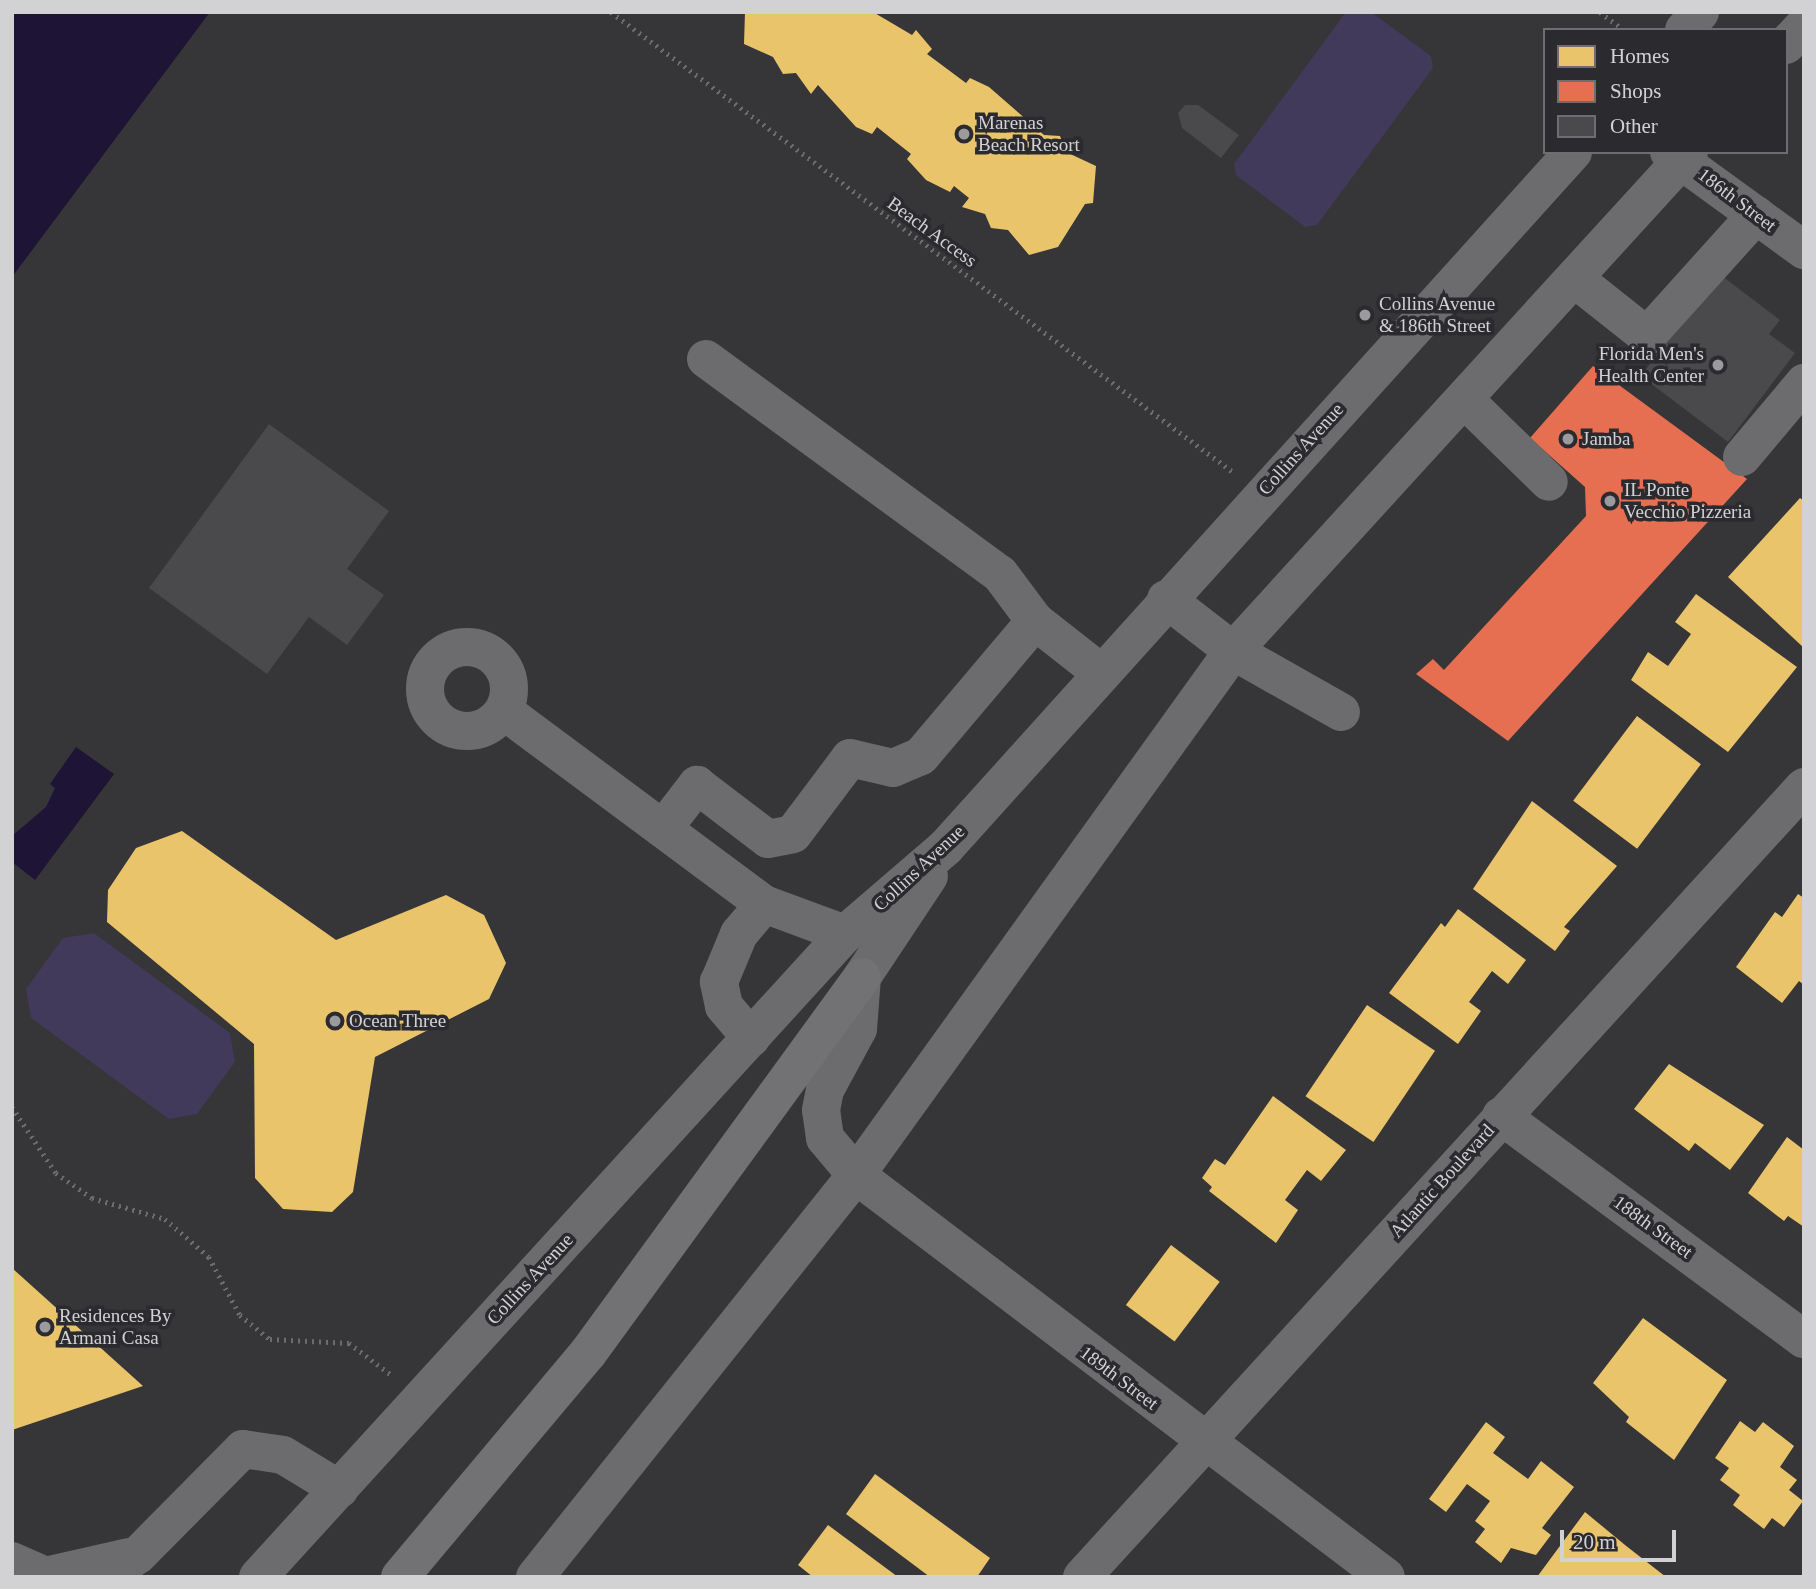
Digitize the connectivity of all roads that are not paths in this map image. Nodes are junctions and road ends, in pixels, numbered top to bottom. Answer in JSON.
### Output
{"nodes":[{"id":1,"x":1700,"y":12,"type":"edge"},
{"id":2,"x":1804,"y":26,"type":"edge"},
{"id":3,"x":1686,"y":28,"type":"edge"},
{"id":4,"x":1788,"y":43,"type":"edge"},
{"id":5,"x":1571,"y":154,"type":"edge"},
{"id":6,"x":1680,"y":155,"type":"edge"},
{"id":7,"x":1756,"y":215,"type":"junction"},
{"id":8,"x":1804,"y":250,"type":"edge"},
{"id":9,"x":1575,"y":279,"type":"junction"},
{"id":10,"x":706,"y":359,"type":"dead end"},
{"id":11,"x":1804,"y":383,"type":"edge"},
{"id":12,"x":1465,"y":400,"type":"junction"},
{"id":13,"x":1742,"y":457,"type":"dead end"},
{"id":14,"x":1549,"y":482,"type":"dead end"},
{"id":15,"x":1166,"y":599,"type":"junction"},
{"id":16,"x":1035,"y":621,"type":"junction"},
{"id":17,"x":1233,"y":651,"type":"junction"},
{"id":18,"x":1100,"y":672,"type":"junction"},
{"id":19,"x":504,"y":711,"type":"dead end"},
{"id":20,"x":1341,"y":712,"type":"dead end"},
{"id":21,"x":1802,"y":791,"type":"edge"},
{"id":22,"x":663,"y":829,"type":"junction"},
{"id":23,"x":946,"y":847,"type":"junction"},
{"id":24,"x":764,"y":904,"type":"junction"},
{"id":25,"x":845,"y":934,"type":"junction"},
{"id":26,"x":862,"y":976,"type":"junction"},
{"id":27,"x":751,"y":1038,"type":"junction"},
{"id":28,"x":1501,"y":1116,"type":"junction"},
{"id":29,"x":856,"y":1175,"type":"junction"},
{"id":30,"x":1804,"y":1339,"type":"edge"},
{"id":31,"x":1205,"y":1444,"type":"junction"},
{"id":32,"x":339,"y":1489,"type":"junction"},
{"id":33,"x":138,"y":1555,"type":"junction"},
{"id":34,"x":12,"y":1561,"type":"edge"},
{"id":35,"x":106,"y":1577,"type":"edge"},
{"id":36,"x":258,"y":1577,"type":"edge"},
{"id":37,"x":400,"y":1577,"type":"edge"},
{"id":38,"x":535,"y":1577,"type":"edge"},
{"id":39,"x":1082,"y":1577,"type":"edge"},
{"id":40,"x":1386,"y":1577,"type":"edge"}],
"edges":[{"from":1,"to":3,"type":"main road"},
{"from":2,"to":4,"type":"main road"},
{"from":5,"to":15,"type":"main road","name":"Collins Avenue"},
{"from":6,"to":7,"type":"street","name":"186th Street"},
{"from":6,"to":9,"type":"main road"},
{"from":7,"to":8,"type":"street","name":"186th Street"},
{"from":7,"to":9,"type":"street"},
{"from":9,"to":12,"type":"main road"},
{"from":10,"to":16,"type":"street"},
{"from":11,"to":13,"type":"street"},
{"from":12,"to":14,"type":"street"},
{"from":12,"to":17,"type":"main road"},
{"from":15,"to":17,"type":"main road"},
{"from":15,"to":18,"type":"main road","name":"Collins Avenue"},
{"from":16,"to":18,"type":"street"},
{"from":16,"to":22,"type":"street"},
{"from":17,"to":20,"type":"street"},
{"from":17,"to":29,"type":"main road"},
{"from":18,"to":23,"type":"main road","name":"Collins Avenue"},
{"from":19,"to":22,"type":"street"},
{"from":21,"to":28,"type":"street","name":"Atlantic Boulevard"},
{"from":22,"to":24,"type":"street"},
{"from":23,"to":25,"type":"main road","name":"Collins Avenue"},
{"from":23,"to":26,"type":"main road"},
{"from":24,"to":25,"type":"street"},
{"from":24,"to":27,"type":"street"},
{"from":25,"to":27,"type":"main road","name":"Collins Avenue"},
{"from":26,"to":29,"type":"main road"},
{"from":26,"to":37,"type":"highway"},
{"from":27,"to":32,"type":"main road","name":"Collins Avenue"},
{"from":28,"to":30,"type":"street","name":"188th Street"},
{"from":28,"to":31,"type":"street","name":"Atlantic Boulevard"},
{"from":29,"to":31,"type":"street","name":"189th Street"},
{"from":29,"to":38,"type":"main road"},
{"from":31,"to":39,"type":"street","name":"Atlantic Boulevard"},
{"from":31,"to":40,"type":"street","name":"189th Street"},
{"from":32,"to":33,"type":"street"},
{"from":32,"to":36,"type":"main road","name":"Collins Avenue"},
{"from":33,"to":34,"type":"street"},
{"from":33,"to":35,"type":"street"}]}
